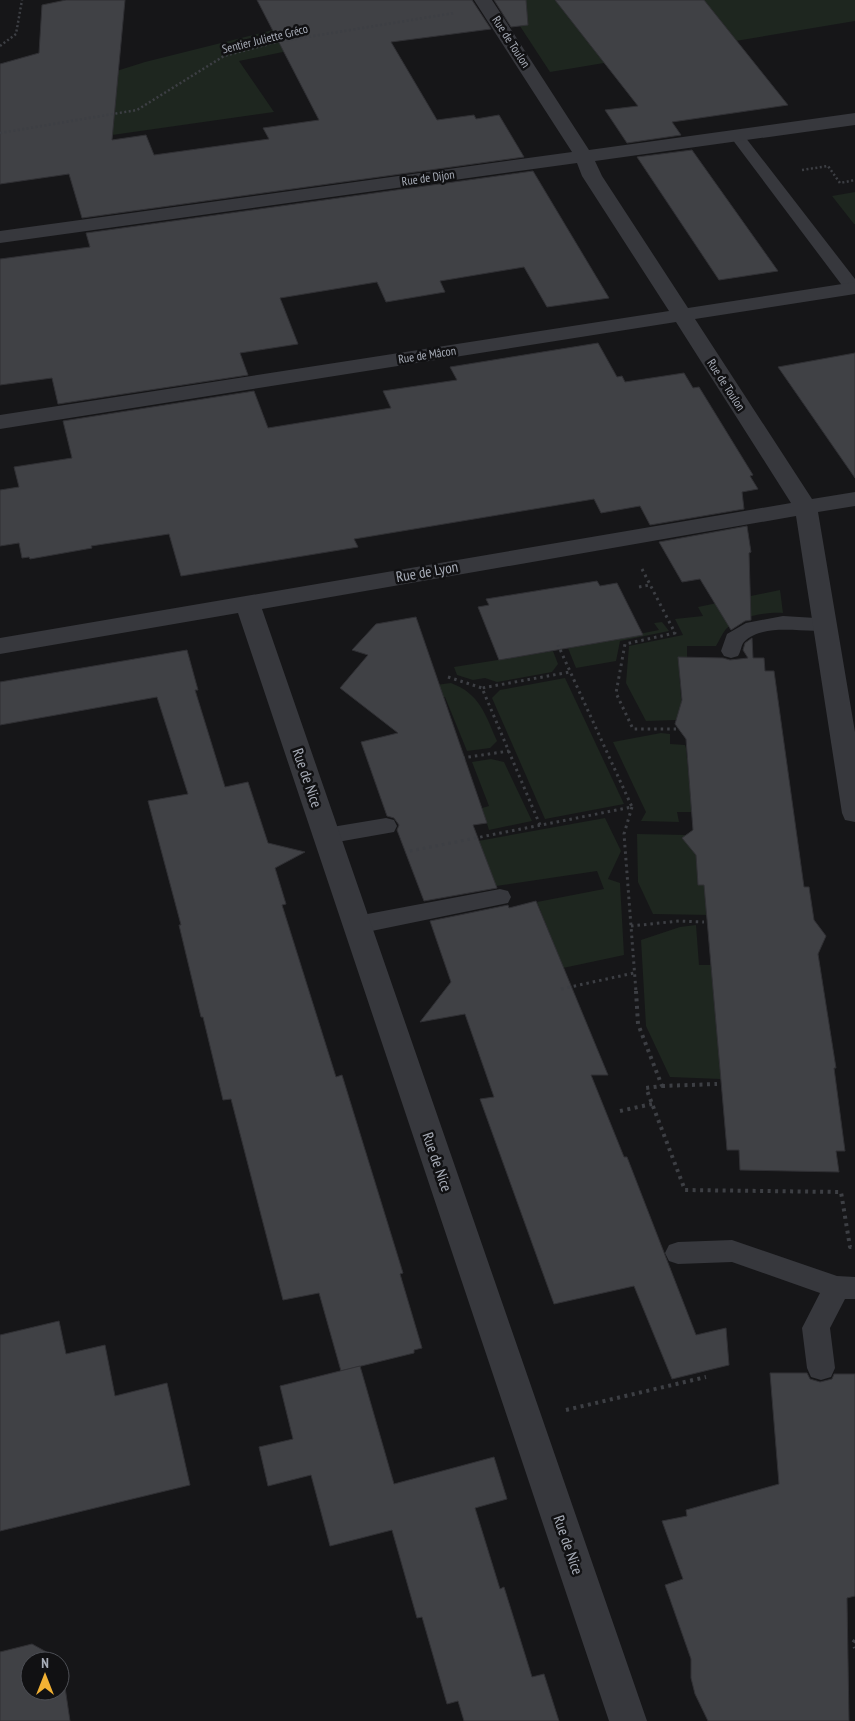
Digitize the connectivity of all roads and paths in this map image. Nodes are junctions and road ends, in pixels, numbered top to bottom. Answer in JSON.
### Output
{"nodes":[{"id":1,"x":22,"y":0,"type":"edge"},
{"id":2,"x":486,"y":4,"type":"edge"},
{"id":3,"x":0,"y":46,"type":"edge"},
{"id":4,"x":855,"y":119,"type":"edge"},
{"id":5,"x":0,"y":133,"type":"edge"},
{"id":6,"x":737,"y":136,"type":"junction"},
{"id":7,"x":584,"y":157,"type":"junction"},
{"id":8,"x":767,"y":174,"type":"junction"},
{"id":9,"x":855,"y":180,"type":"edge"},
{"id":10,"x":0,"y":237,"type":"edge"},
{"id":11,"x":854,"y":288,"type":"edge"},
{"id":12,"x":681,"y":315,"type":"junction"},
{"id":13,"x":0,"y":422,"type":"edge"},
{"id":14,"x":855,"y":499,"type":"edge"},
{"id":15,"x":806,"y":508,"type":"junction"},
{"id":16,"x":650,"y":585,"type":"dead end"},
{"id":17,"x":639,"y":587,"type":"dead end"},
{"id":18,"x":653,"y":590,"type":"dead end"},
{"id":19,"x":247,"y":602,"type":"junction"},
{"id":20,"x":825,"y":624,"type":"junction"},
{"id":21,"x":558,"y":645,"type":"dead end"},
{"id":22,"x":0,"y":646,"type":"edge"},
{"id":23,"x":731,"y":651,"type":"dead end"},
{"id":24,"x":570,"y":672,"type":"junction"},
{"id":25,"x":448,"y":677,"type":"dead end"},
{"id":26,"x":482,"y":688,"type":"junction"},
{"id":27,"x":676,"y":729,"type":"dead end"},
{"id":28,"x":509,"y":751,"type":"junction"},
{"id":29,"x":462,"y":758,"type":"dead end"},
{"id":30,"x":632,"y":807,"type":"junction"},
{"id":31,"x":855,"y":812,"type":"edge"},
{"id":32,"x":540,"y":825,"type":"junction"},
{"id":33,"x":386,"y":826,"type":"dead end"},
{"id":34,"x":326,"y":836,"type":"junction"},
{"id":35,"x":421,"y":848,"type":"dead end"},
{"id":36,"x":500,"y":897,"type":"dead end"},
{"id":37,"x":704,"y":922,"type":"dead end"},
{"id":38,"x":357,"y":926,"type":"junction"},
{"id":39,"x":631,"y":926,"type":"junction"},
{"id":40,"x":634,"y":973,"type":"junction"},
{"id":41,"x":561,"y":989,"type":"dead end"},
{"id":42,"x":718,"y":1084,"type":"dead end"},
{"id":43,"x":662,"y":1086,"type":"junction"},
{"id":44,"x":652,"y":1104,"type":"junction"},
{"id":45,"x":620,"y":1111,"type":"dead end"},
{"id":46,"x":855,"y":1247,"type":"edge"},
{"id":47,"x":678,"y":1253,"type":"dead end"},
{"id":48,"x":846,"y":1288,"type":"edge"},
{"id":49,"x":821,"y":1368,"type":"dead end"},
{"id":50,"x":706,"y":1377,"type":"dead end"},
{"id":51,"x":589,"y":1405,"type":"dead end"},
{"id":52,"x":855,"y":1640,"type":"edge"},
{"id":53,"x":855,"y":1648,"type":"edge"},
{"id":54,"x":628,"y":1721,"type":"edge"}],
"edges":[{"from":1,"to":3,"type":"path"},
{"from":2,"to":5,"type":"path","name":"Sentier Juliette Gréco"},
{"from":2,"to":7,"type":"street","name":"Rue de Toulon"},
{"from":4,"to":6,"type":"street","name":"Rue de Dijon"},
{"from":6,"to":7,"type":"street","name":"Rue de Dijon"},
{"from":6,"to":8,"type":"lane"},
{"from":7,"to":10,"type":"street","name":"Rue de Dijon"},
{"from":7,"to":12,"type":"street","name":"Rue de Toulon"},
{"from":8,"to":9,"type":"path"},
{"from":8,"to":11,"type":"lane"},
{"from":11,"to":12,"type":"street","name":"Rue de Mâcon"},
{"from":12,"to":13,"type":"street","name":"Rue de Mâcon"},
{"from":12,"to":15,"type":"street","name":"Rue de Toulon"},
{"from":14,"to":15,"type":"street","name":"Rue de Lyon"},
{"from":15,"to":19,"type":"street","name":"Rue de Lyon"},
{"from":15,"to":20,"type":"street","name":"Rue de Toulon"},
{"from":16,"to":17,"type":"path"},
{"from":18,"to":27,"type":"path"},
{"from":19,"to":22,"type":"street","name":"Rue de Lyon"},
{"from":19,"to":34,"type":"street","name":"Rue de Nice"},
{"from":20,"to":23,"type":"lane"},
{"from":20,"to":31,"type":"street","name":"Rue de Toulon"},
{"from":21,"to":24,"type":"path"},
{"from":24,"to":26,"type":"path"},
{"from":24,"to":30,"type":"path"},
{"from":25,"to":26,"type":"path"},
{"from":26,"to":28,"type":"path"},
{"from":28,"to":29,"type":"path"},
{"from":28,"to":32,"type":"path"},
{"from":30,"to":32,"type":"path"},
{"from":30,"to":39,"type":"path"},
{"from":32,"to":35,"type":"path"},
{"from":33,"to":34,"type":"lane"},
{"from":34,"to":38,"type":"street","name":"Rue de Nice"},
{"from":36,"to":38,"type":"lane"},
{"from":37,"to":39,"type":"path"},
{"from":38,"to":54,"type":"street","name":"Rue de Nice"},
{"from":39,"to":40,"type":"path"},
{"from":40,"to":41,"type":"path"},
{"from":40,"to":43,"type":"path"},
{"from":42,"to":43,"type":"path"},
{"from":43,"to":44,"type":"path"},
{"from":44,"to":45,"type":"path"},
{"from":44,"to":46,"type":"path"},
{"from":47,"to":48,"type":"lane"},
{"from":48,"to":49,"type":"lane"},
{"from":50,"to":51,"type":"path"},
{"from":52,"to":53,"type":"path"}]}
